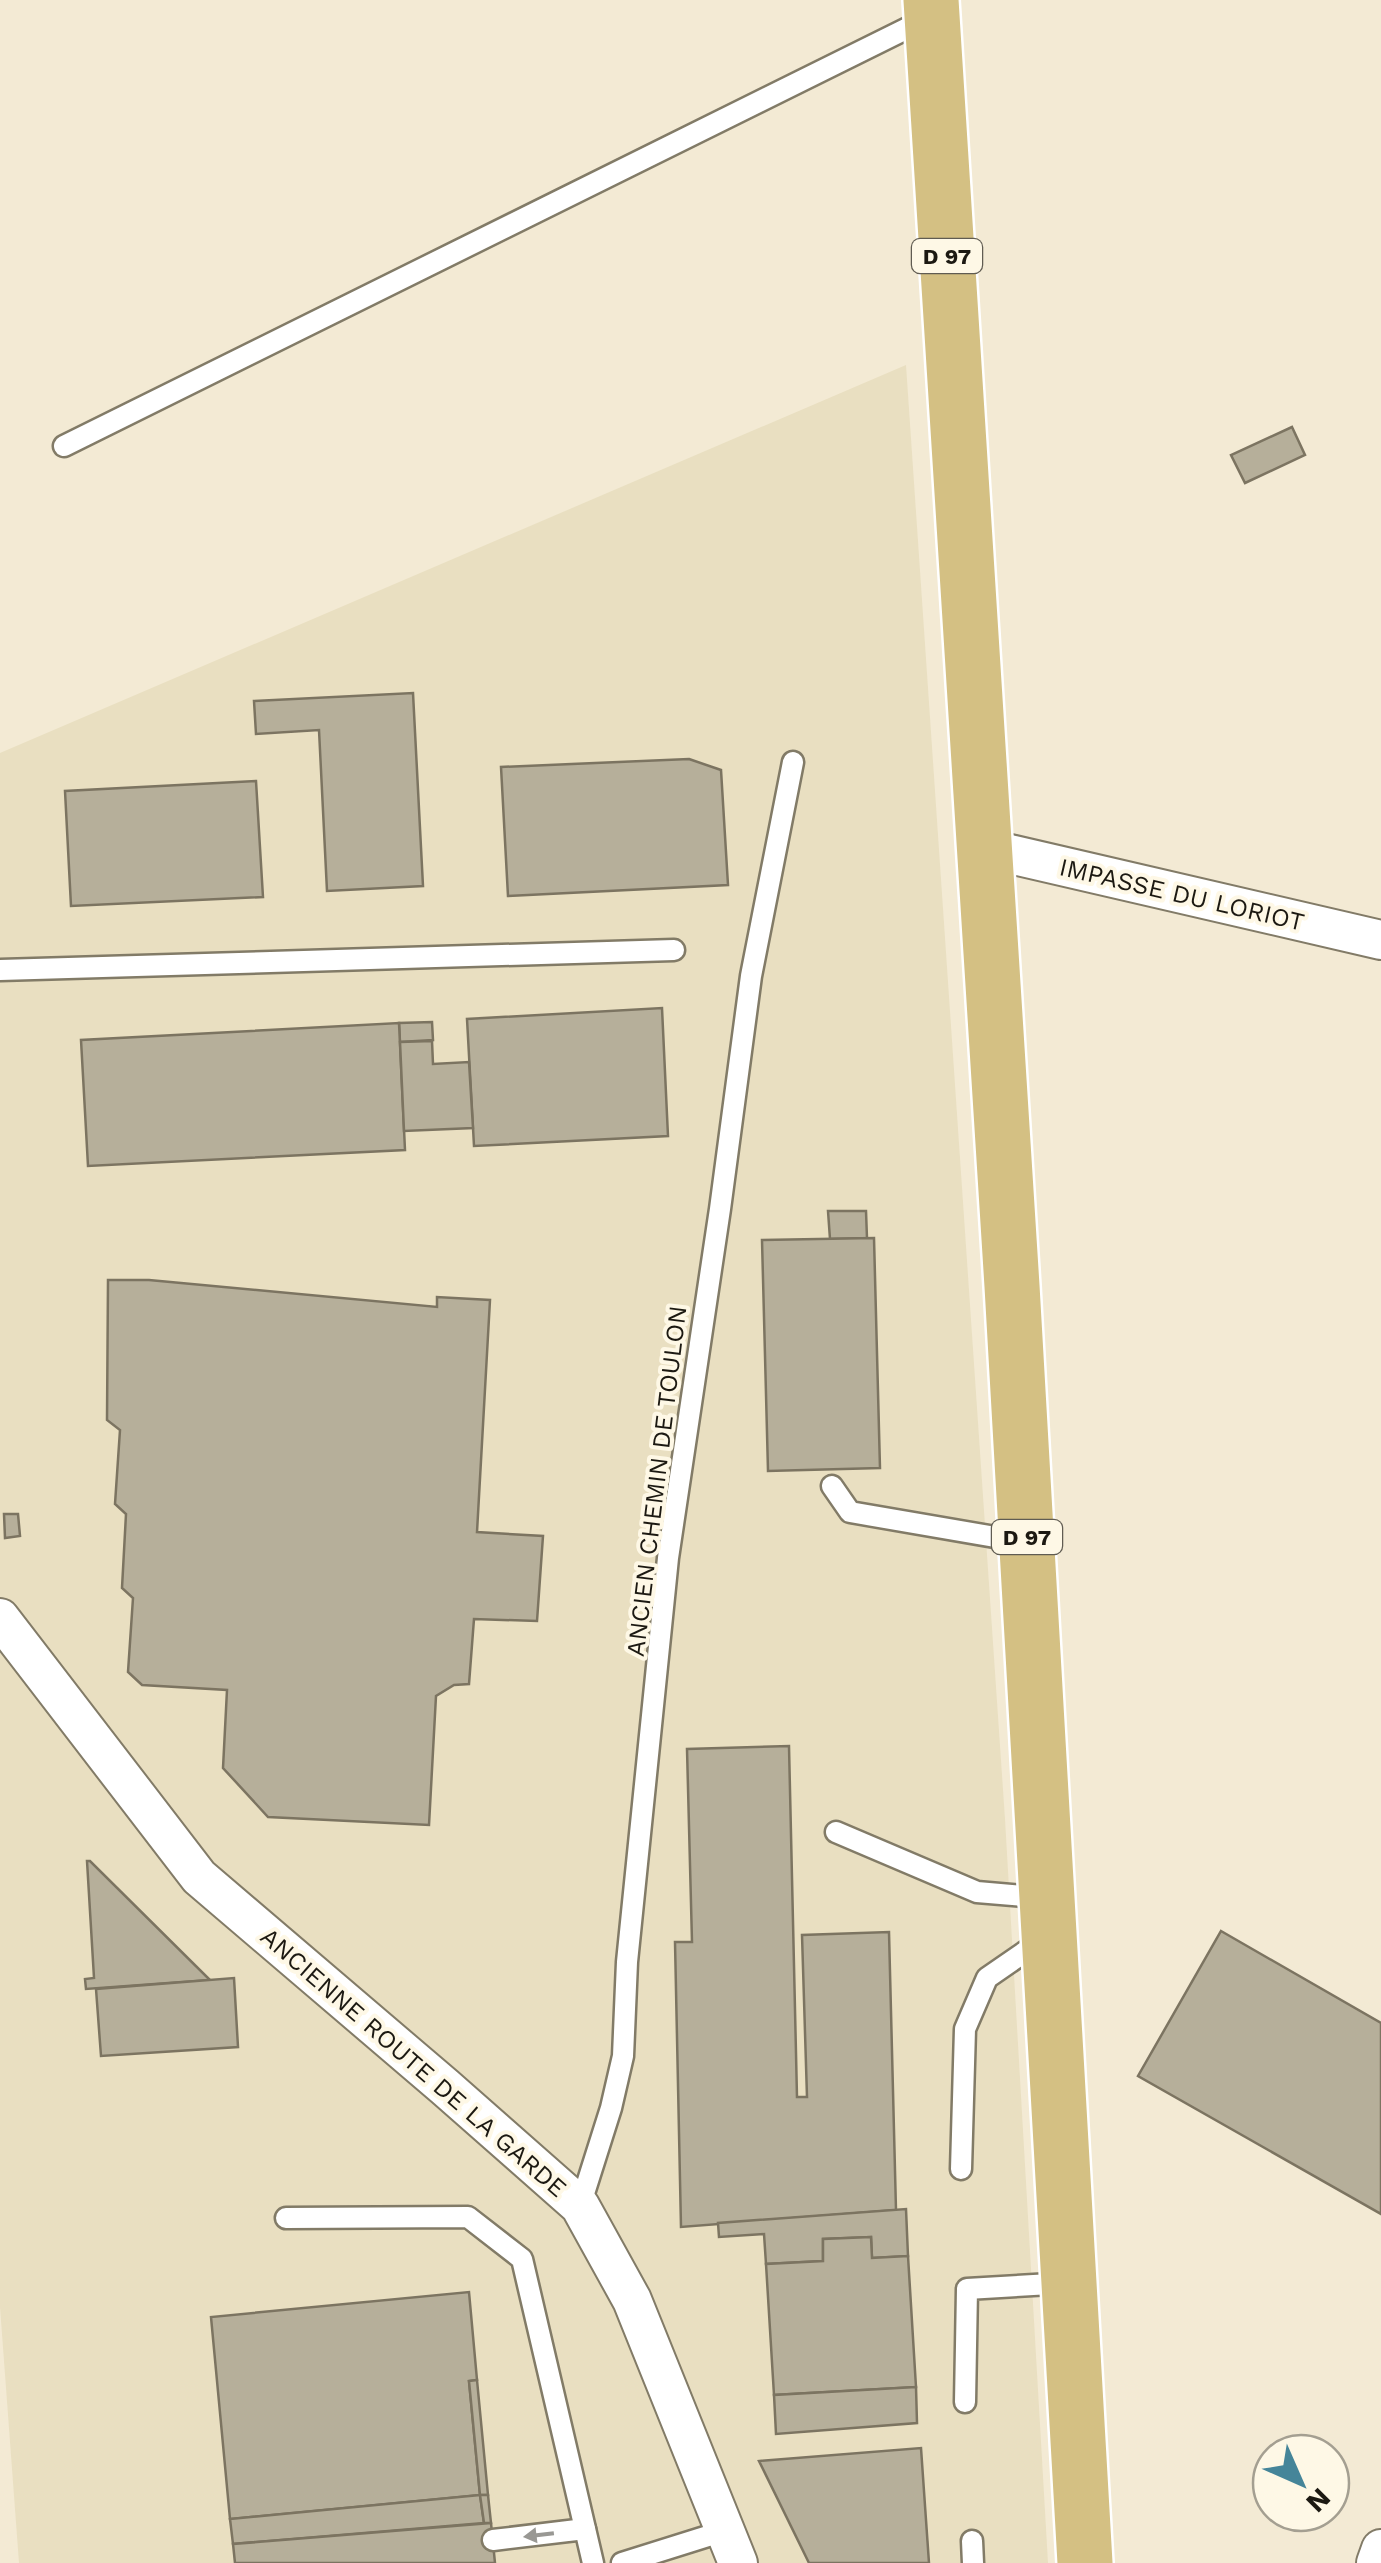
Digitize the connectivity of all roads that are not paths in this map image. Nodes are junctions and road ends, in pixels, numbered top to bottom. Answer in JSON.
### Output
{"nodes":[{"id":1,"x":932,"y":8,"type":"edge"},
{"id":2,"x":64,"y":446,"type":"dead end"},
{"id":3,"x":793,"y":762,"type":"dead end"},
{"id":4,"x":984,"y":848,"type":"junction"},
{"id":5,"x":1381,"y":940,"type":"edge"},
{"id":6,"x":674,"y":950,"type":"dead end"},
{"id":7,"x":0,"y":970,"type":"edge"},
{"id":8,"x":832,"y":1486,"type":"dead end"},
{"id":9,"x":1027,"y":1542,"type":"junction"},
{"id":10,"x":0,"y":1618,"type":"edge"},
{"id":11,"x":836,"y":1832,"type":"dead end"},
{"id":12,"x":1048,"y":1917,"type":"junction"},
{"id":13,"x":960,"y":2170,"type":"dead end"},
{"id":14,"x":580,"y":2206,"type":"junction"},
{"id":15,"x":286,"y":2218,"type":"dead end"},
{"id":16,"x":1069,"y":2283,"type":"junction"},
{"id":17,"x":965,"y":2402,"type":"dead end"},
{"id":18,"x":584,"y":2529,"type":"junction"},
{"id":19,"x":492,"y":2540,"type":"dead end"},
{"id":20,"x":972,"y":2541,"type":"dead end"},
{"id":21,"x":731,"y":2547,"type":"edge"},
{"id":22,"x":1381,"y":2549,"type":"edge"},
{"id":23,"x":593,"y":2563,"type":"edge"},
{"id":24,"x":622,"y":2563,"type":"edge"},
{"id":25,"x":973,"y":2563,"type":"edge"},
{"id":26,"x":1085,"y":2563,"type":"edge"},
{"id":27,"x":1376,"y":2563,"type":"edge"}],
"edges":[{"from":1,"to":2,"type":"lane"},
{"from":1,"to":4,"type":"main road","number":"D 97"},
{"from":3,"to":14,"type":"lane","name":"ANCIEN CHEMIN DE TOULON"},
{"from":4,"to":5,"type":"street","name":"IMPASSE DU LORIOT"},
{"from":4,"to":9,"type":"main road","number":"D 97"},
{"from":6,"to":7,"type":"lane"},
{"from":8,"to":9,"type":"lane"},
{"from":9,"to":12,"type":"main road","number":"D 97"},
{"from":10,"to":14,"type":"street","name":"ANCIENNE ROUTE DE LA GARDE"},
{"from":11,"to":12,"type":"lane"},
{"from":12,"to":13,"type":"lane"},
{"from":12,"to":16,"type":"main road","number":"D 97"},
{"from":14,"to":21,"type":"street","name":"ANCIENNE ROUTE DE LA GARDE"},
{"from":15,"to":18,"type":"lane"},
{"from":16,"to":17,"type":"lane"},
{"from":16,"to":26,"type":"main road","number":"D 97"},
{"from":18,"to":19,"type":"lane","one_way":true},
{"from":18,"to":23,"type":"lane"},
{"from":20,"to":25,"type":"lane"},
{"from":21,"to":24,"type":"lane"},
{"from":22,"to":27,"type":"street"}]}
